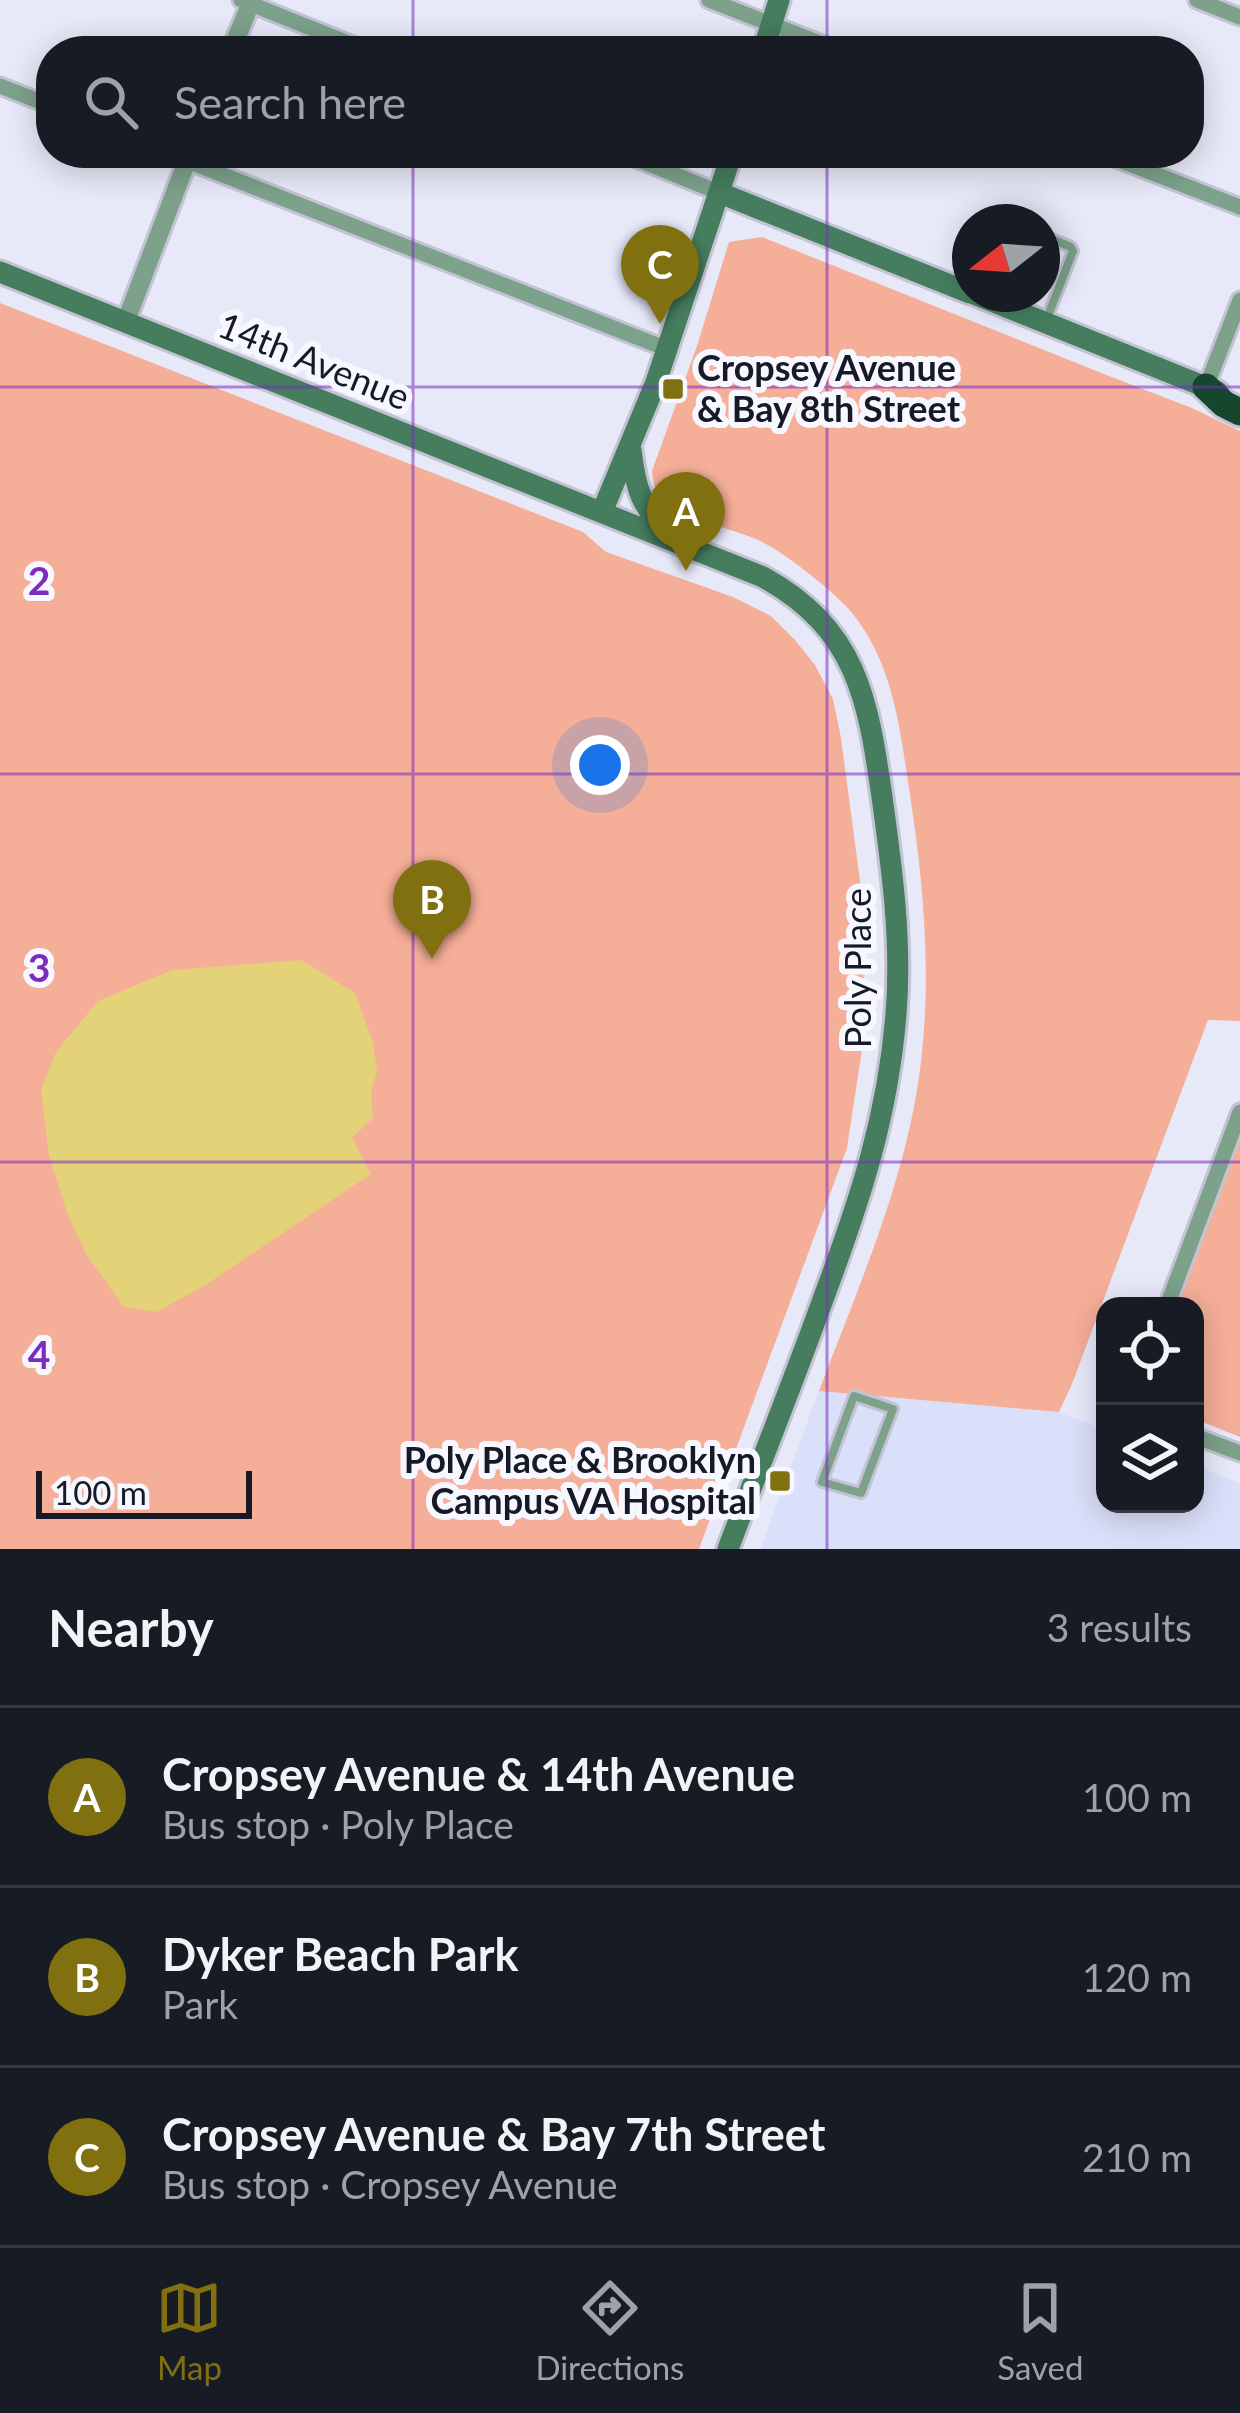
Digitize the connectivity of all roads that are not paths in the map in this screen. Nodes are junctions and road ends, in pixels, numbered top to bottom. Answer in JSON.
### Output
{"nodes":[{"id":1,"x":709,"y":0,"type":"edge"},
{"id":2,"x":779,"y":0,"type":"edge"},
{"id":3,"x":1197,"y":0,"type":"edge"},
{"id":4,"x":248,"y":1,"type":"edge"},
{"id":5,"x":1240,"y":17,"type":"edge"},
{"id":6,"x":771,"y":24,"type":"junction"},
{"id":7,"x":237,"y":36,"type":"edge"},
{"id":8,"x":332,"y":36,"type":"edge"},
{"id":9,"x":767,"y":36,"type":"edge"},
{"id":10,"x":801,"y":36,"type":"edge"},
{"id":11,"x":0,"y":86,"type":"edge"},
{"id":12,"x":36,"y":100,"type":"edge"},
{"id":13,"x":185,"y":168,"type":"edge"},
{"id":14,"x":216,"y":168,"type":"edge"},
{"id":15,"x":659,"y":168,"type":"edge"},
{"id":16,"x":728,"y":168,"type":"edge"},
{"id":17,"x":1140,"y":168,"type":"edge"},
{"id":18,"x":720,"y":193,"type":"junction"},
{"id":19,"x":1240,"y":207,"type":"edge"},
{"id":20,"x":1060,"y":242,"type":"edge"},
{"id":21,"x":0,"y":272,"type":"edge"},
{"id":22,"x":952,"y":282,"type":"edge"},
{"id":23,"x":1060,"y":284,"type":"edge"},
{"id":24,"x":1240,"y":300,"type":"edge"},
{"id":25,"x":1022,"y":312,"type":"edge"},
{"id":26,"x":1049,"y":312,"type":"edge"},
{"id":27,"x":126,"y":321,"type":"junction"},
{"id":28,"x":1045,"y":322,"type":"junction"},
{"id":29,"x":668,"y":349,"type":"junction"},
{"id":30,"x":1206,"y":387,"type":"junction"},
{"id":31,"x":1240,"y":400,"type":"edge"},
{"id":32,"x":1240,"y":412,"type":"edge"},
{"id":33,"x":631,"y":444,"type":"junction"},
{"id":34,"x":602,"y":512,"type":"junction"},
{"id":35,"x":674,"y":541,"type":"junction"},
{"id":36,"x":1240,"y":1112,"type":"edge"},
{"id":37,"x":1169,"y":1297,"type":"edge"},
{"id":38,"x":1204,"y":1440,"type":"edge"},
{"id":39,"x":1240,"y":1454,"type":"edge"},
{"id":40,"x":822,"y":1482,"type":"joint"},
{"id":41,"x":728,"y":1549,"type":"edge"}],
"edges":[{"from":1,"to":6,"type":"street"},
{"from":2,"to":6,"type":"main road"},
{"from":3,"to":5,"type":"street"},
{"from":4,"to":7,"type":"street"},
{"from":4,"to":8,"type":"street"},
{"from":6,"to":9,"type":"main road"},
{"from":6,"to":10,"type":"street"},
{"from":11,"to":12,"type":"street"},
{"from":13,"to":27,"type":"street"},
{"from":14,"to":29,"type":"street"},
{"from":15,"to":18,"type":"street"},
{"from":16,"to":18,"type":"main road"},
{"from":17,"to":19,"type":"street"},
{"from":18,"to":22,"type":"main road"},
{"from":18,"to":29,"type":"main road"},
{"from":20,"to":23,"type":"lane"},
{"from":21,"to":27,"type":"main road","name":"14th Avenue"},
{"from":24,"to":30,"type":"street"},
{"from":25,"to":28,"type":"main road"},
{"from":26,"to":28,"type":"lane"},
{"from":27,"to":34,"type":"main road","name":"14th Avenue"},
{"from":28,"to":30,"type":"main road"},
{"from":29,"to":33,"type":"main road"},
{"from":30,"to":31,"type":"main road"},
{"from":30,"to":32,"type":"highway"},
{"from":33,"to":34,"type":"main road"},
{"from":33,"to":35,"type":"main road"},
{"from":34,"to":35,"type":"main road","name":"Poly Place"},
{"from":35,"to":41,"type":"main road","name":"Poly Place"},
{"from":36,"to":37,"type":"street"},
{"from":38,"to":39,"type":"street"},
{"from":40,"to":40,"type":"lane"}]}
